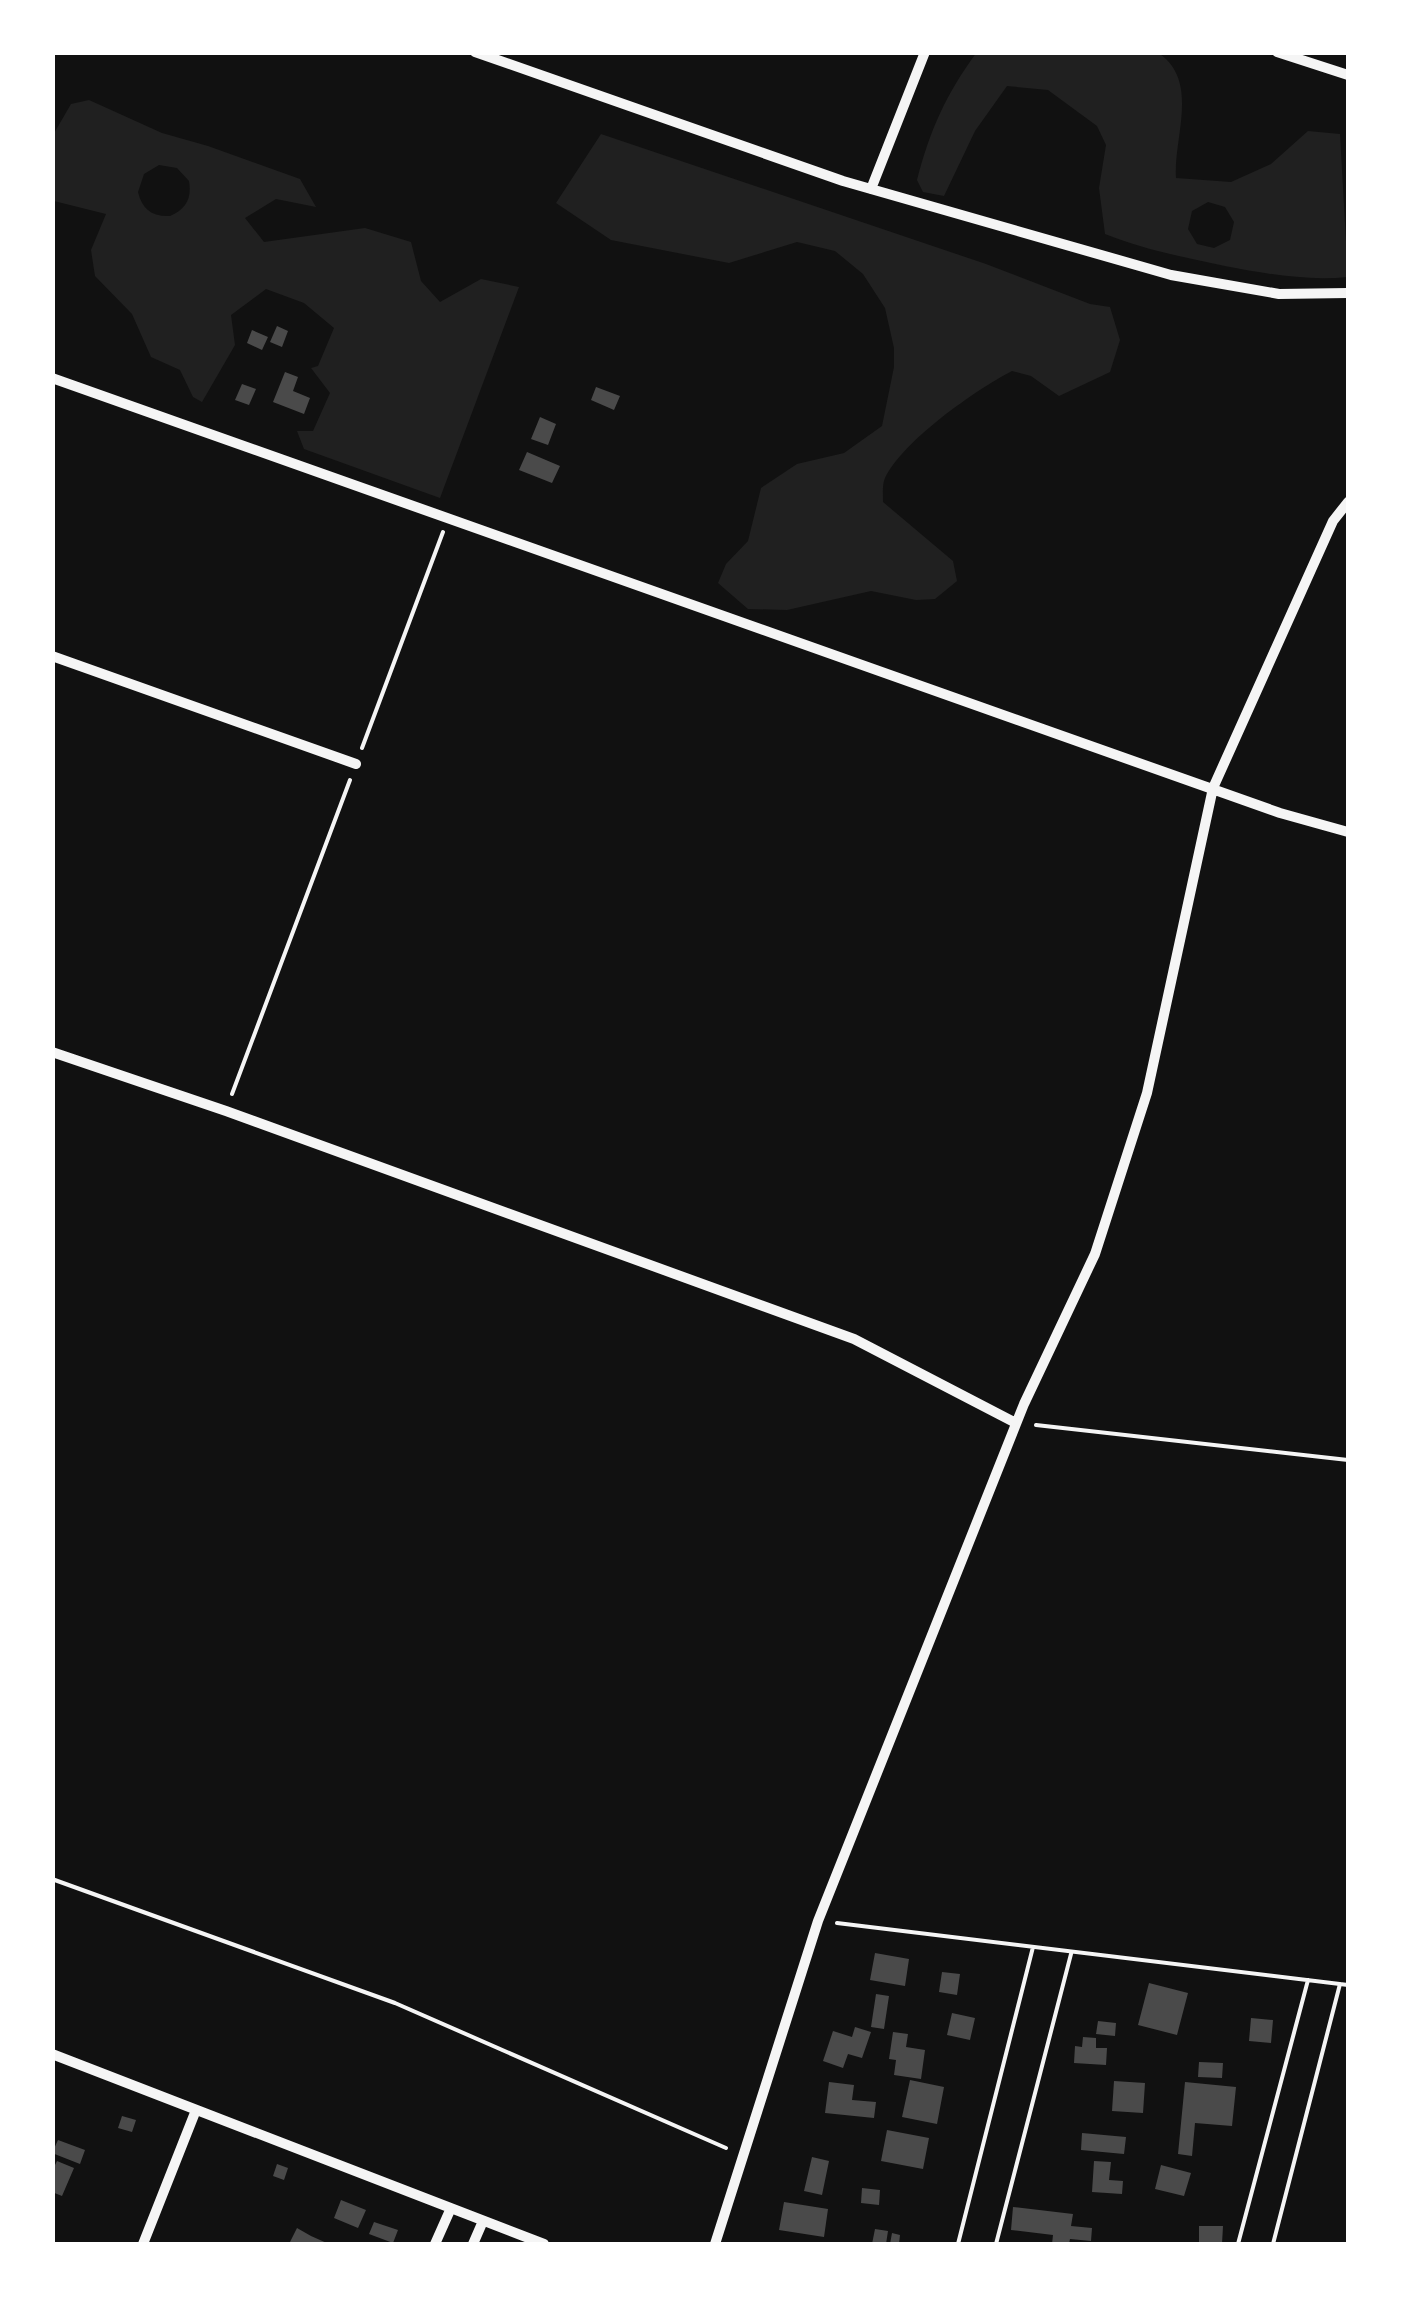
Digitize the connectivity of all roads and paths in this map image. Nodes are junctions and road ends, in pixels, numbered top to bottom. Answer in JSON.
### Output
{"nodes":[{"id":1,"x":475,"y":52,"type":"edge"},
{"id":2,"x":925,"y":52,"type":"edge"},
{"id":3,"x":1277,"y":52,"type":"edge"},
{"id":4,"x":1348,"y":74,"type":"edge"},
{"id":5,"x":872,"y":189,"type":"junction"},
{"id":6,"x":1348,"y":293,"type":"edge"},
{"id":7,"x":52,"y":378,"type":"edge"},
{"id":8,"x":1348,"y":502,"type":"edge"},
{"id":9,"x":448,"y":518,"type":"junction"},
{"id":10,"x":52,"y":656,"type":"edge"},
{"id":11,"x":356,"y":764,"type":"junction"},
{"id":12,"x":1213,"y":788,"type":"junction"},
{"id":13,"x":1348,"y":832,"type":"edge"},
{"id":14,"x":52,"y":1052,"type":"edge"},
{"id":15,"x":226,"y":1111,"type":"junction"},
{"id":16,"x":1016,"y":1423,"type":"junction"},
{"id":17,"x":1348,"y":1460,"type":"edge"},
{"id":18,"x":52,"y":1880,"type":"edge"},
{"id":19,"x":818,"y":1921,"type":"junction"},
{"id":20,"x":1033,"y":1947,"type":"junction"},
{"id":21,"x":1071,"y":1952,"type":"junction"},
{"id":22,"x":1308,"y":1980,"type":"junction"},
{"id":23,"x":1340,"y":1984,"type":"junction"},
{"id":24,"x":1348,"y":1985,"type":"edge"},
{"id":25,"x":52,"y":2054,"type":"edge"},
{"id":26,"x":196,"y":2110,"type":"junction"},
{"id":27,"x":743,"y":2155,"type":"junction"},
{"id":28,"x":451,"y":2208,"type":"junction"},
{"id":29,"x":483,"y":2221,"type":"junction"},
{"id":30,"x":143,"y":2244,"type":"edge"},
{"id":31,"x":436,"y":2244,"type":"edge"},
{"id":32,"x":473,"y":2244,"type":"edge"},
{"id":33,"x":544,"y":2244,"type":"edge"},
{"id":34,"x":715,"y":2244,"type":"edge"},
{"id":35,"x":958,"y":2244,"type":"edge"},
{"id":36,"x":996,"y":2244,"type":"edge"},
{"id":37,"x":1238,"y":2244,"type":"edge"},
{"id":38,"x":1273,"y":2244,"type":"edge"}],
"edges":[{"from":1,"to":5,"type":"street"},
{"from":2,"to":5,"type":"street"},
{"from":3,"to":4,"type":"street"},
{"from":5,"to":6,"type":"street"},
{"from":7,"to":9,"type":"street"},
{"from":8,"to":12,"type":"street"},
{"from":9,"to":11,"type":"path"},
{"from":9,"to":12,"type":"street"},
{"from":10,"to":11,"type":"street"},
{"from":11,"to":15,"type":"path"},
{"from":12,"to":13,"type":"street"},
{"from":12,"to":16,"type":"street"},
{"from":14,"to":15,"type":"street"},
{"from":15,"to":16,"type":"street"},
{"from":16,"to":17,"type":"path"},
{"from":16,"to":19,"type":"street"},
{"from":18,"to":27,"type":"path"},
{"from":19,"to":20,"type":"path"},
{"from":19,"to":27,"type":"street"},
{"from":20,"to":21,"type":"path"},
{"from":20,"to":35,"type":"path"},
{"from":21,"to":22,"type":"path"},
{"from":21,"to":36,"type":"path"},
{"from":22,"to":23,"type":"path"},
{"from":22,"to":37,"type":"path"},
{"from":23,"to":24,"type":"path"},
{"from":23,"to":38,"type":"path"},
{"from":25,"to":26,"type":"street"},
{"from":26,"to":28,"type":"street"},
{"from":26,"to":30,"type":"street"},
{"from":27,"to":34,"type":"street"},
{"from":28,"to":29,"type":"street"},
{"from":28,"to":31,"type":"street"},
{"from":29,"to":32,"type":"street"},
{"from":29,"to":33,"type":"street"}]}
